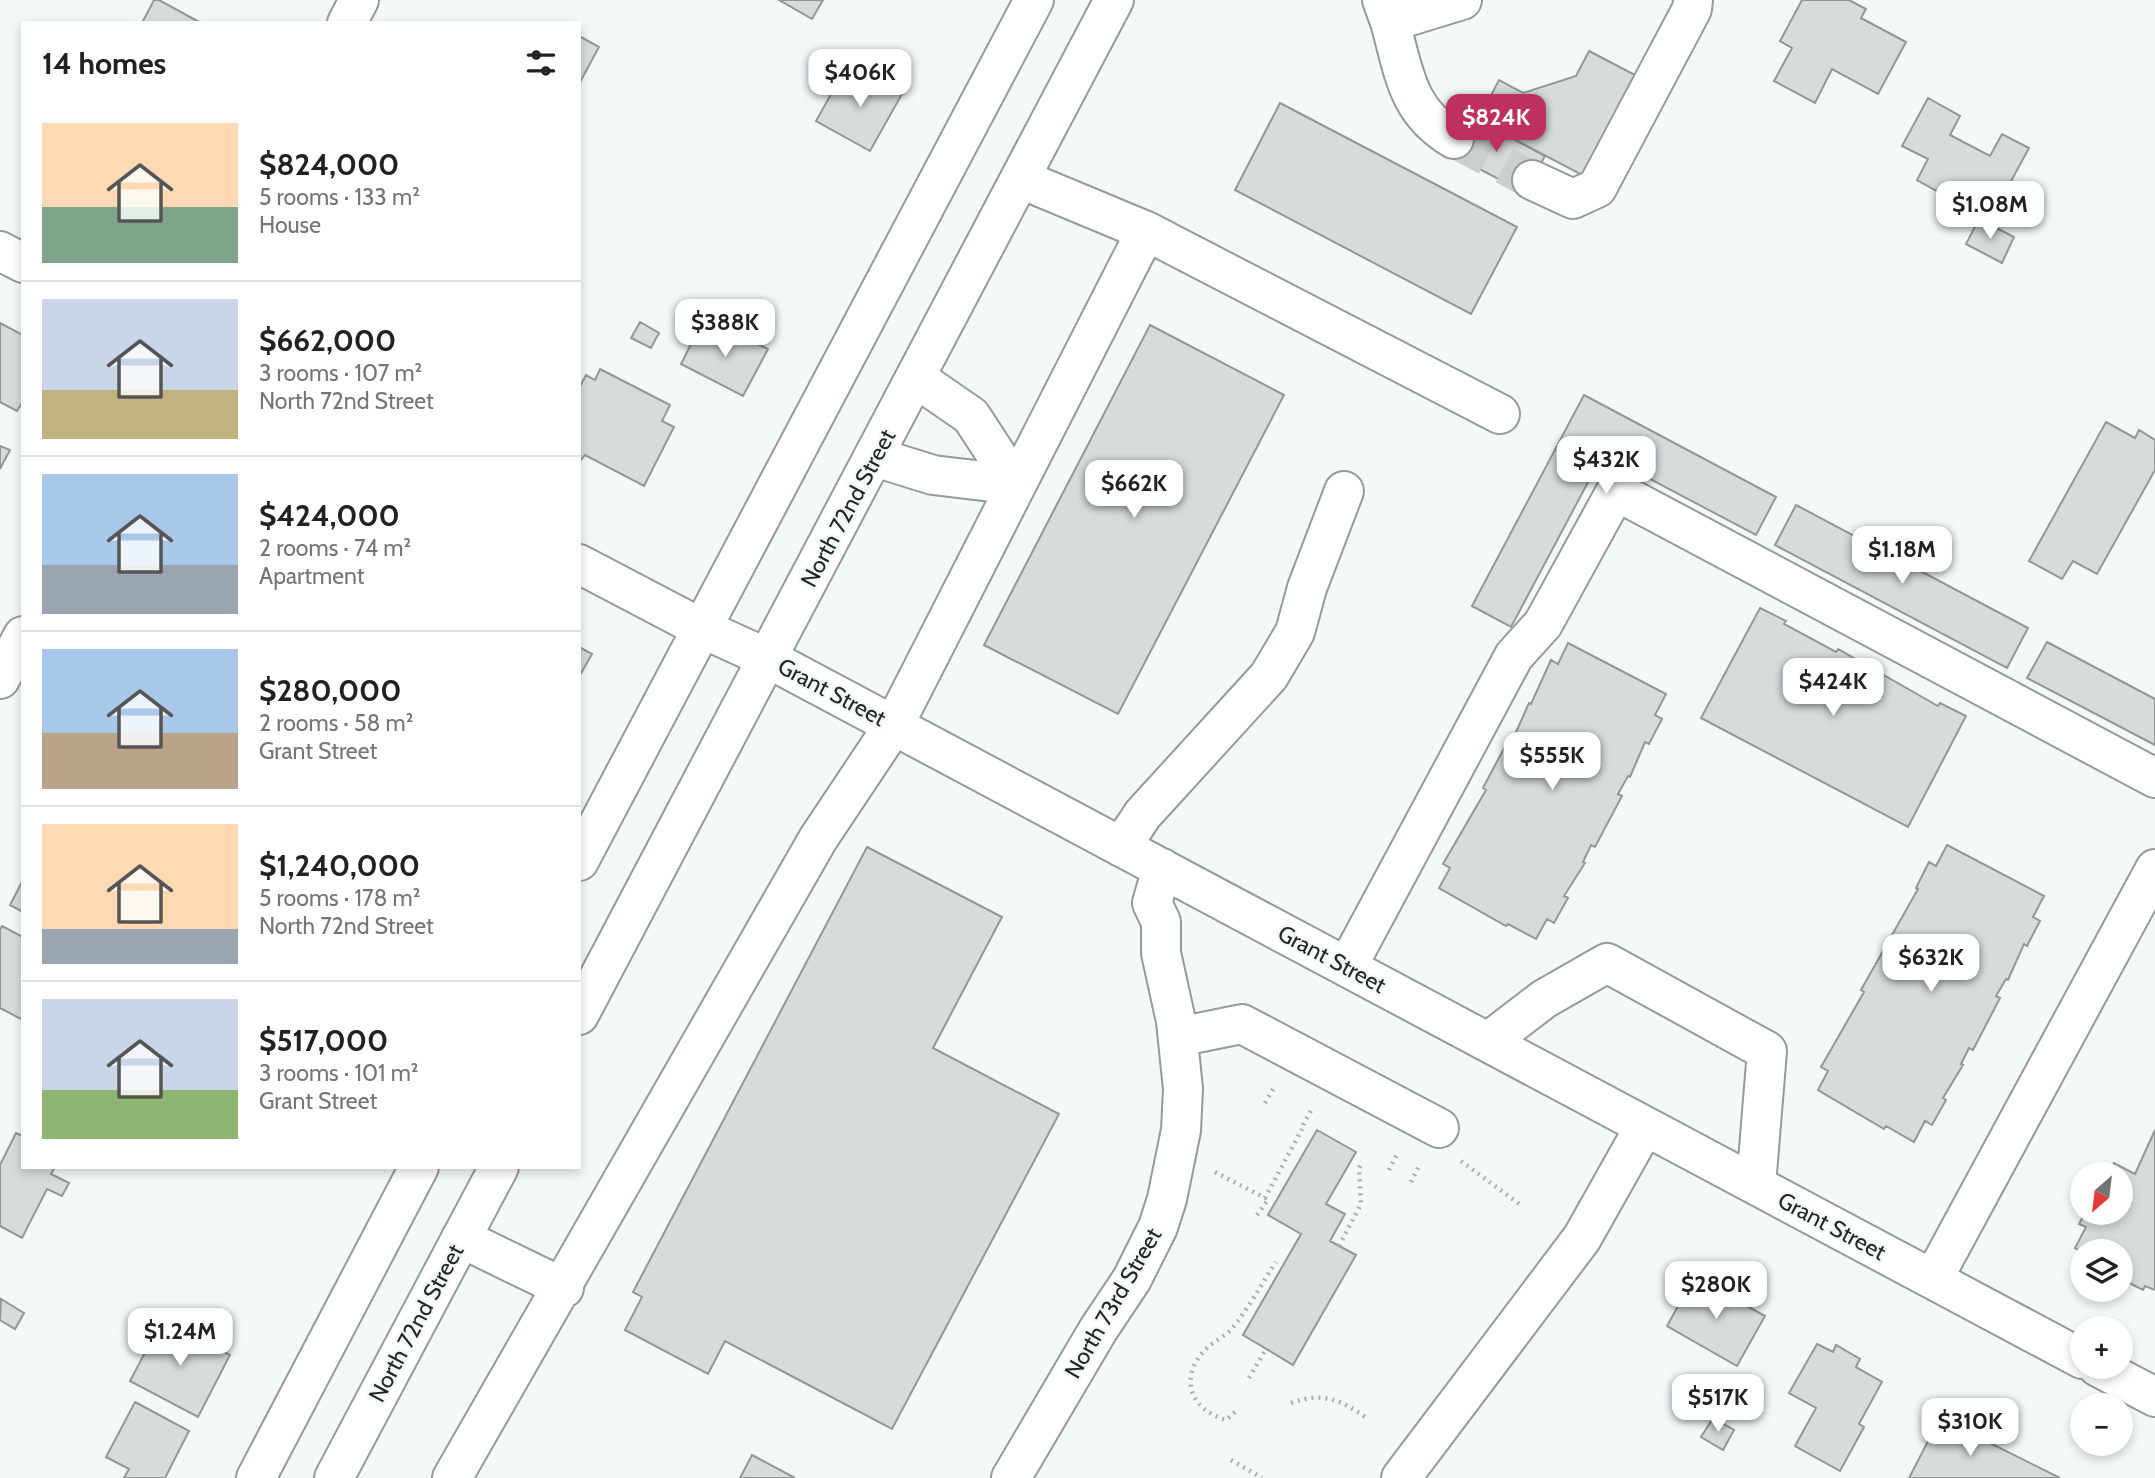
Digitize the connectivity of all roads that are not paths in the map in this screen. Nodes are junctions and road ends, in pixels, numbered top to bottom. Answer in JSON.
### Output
{"nodes":[{"id":1,"x":359,"y":0,"type":"edge"},
{"id":2,"x":1034,"y":0,"type":"edge"},
{"id":3,"x":1114,"y":0,"type":"edge"},
{"id":4,"x":1693,"y":0,"type":"edge"},
{"id":5,"x":1456,"y":1,"type":"edge"},
{"id":6,"x":1386,"y":11,"type":"edge"},
{"id":7,"x":348,"y":21,"type":"edge"},
{"id":8,"x":1454,"y":139,"type":"tunnel mouth"},
{"id":9,"x":1021,"y":179,"type":"junction"},
{"id":10,"x":1532,"y":180,"type":"tunnel mouth"},
{"id":11,"x":1146,"y":231,"type":"junction"},
{"id":12,"x":0,"y":251,"type":"edge"},
{"id":13,"x":21,"y":262,"type":"edge"},
{"id":14,"x":916,"y":378,"type":"junction"},
{"id":15,"x":1500,"y":414,"type":"dead end"},
{"id":16,"x":875,"y":457,"type":"junction"},
{"id":17,"x":1016,"y":485,"type":"junction"},
{"id":18,"x":1343,"y":491,"type":"dead end"},
{"id":19,"x":581,"y":565,"type":"edge"},
{"id":20,"x":701,"y":628,"type":"junction"},
{"id":21,"x":21,"y":640,"type":"edge"},
{"id":22,"x":769,"y":659,"type":"junction"},
{"id":23,"x":0,"y":679,"type":"edge"},
{"id":24,"x":894,"y":726,"type":"junction"},
{"id":25,"x":2155,"y":778,"type":"edge"},
{"id":26,"x":1121,"y":847,"type":"junction"},
{"id":27,"x":581,"y":857,"type":"edge"},
{"id":28,"x":1162,"y":868,"type":"junction"},
{"id":29,"x":2155,"y":869,"type":"edge"},
{"id":30,"x":1348,"y":967,"type":"junction"},
{"id":31,"x":581,"y":1012,"type":"edge"},
{"id":32,"x":1178,"y":1038,"type":"junction"},
{"id":33,"x":1489,"y":1042,"type":"junction"},
{"id":34,"x":1645,"y":1126,"type":"junction"},
{"id":35,"x":1439,"y":1128,"type":"dead end"},
{"id":36,"x":418,"y":1169,"type":"edge"},
{"id":37,"x":498,"y":1169,"type":"edge"},
{"id":38,"x":1756,"y":1185,"type":"junction"},
{"id":39,"x":461,"y":1238,"type":"junction"},
{"id":40,"x":1933,"y":1279,"type":"junction"},
{"id":41,"x":564,"y":1288,"type":"junction"},
{"id":42,"x":2070,"y":1353,"type":"edge"},
{"id":43,"x":2121,"y":1379,"type":"edge"},
{"id":44,"x":2155,"y":1397,"type":"edge"},
{"id":45,"x":256,"y":1478,"type":"edge"},
{"id":46,"x":334,"y":1478,"type":"edge"},
{"id":47,"x":453,"y":1478,"type":"edge"},
{"id":48,"x":1011,"y":1478,"type":"edge"},
{"id":49,"x":1401,"y":1478,"type":"edge"}],
"edges":[{"from":1,"to":7,"type":"main road"},
{"from":2,"to":20,"type":"main road"},
{"from":3,"to":9,"type":"main road","name":"North 72nd Street"},
{"from":4,"to":10,"type":"main road"},
{"from":5,"to":6,"type":"main road"},
{"from":6,"to":8,"type":"main road"},
{"from":9,"to":11,"type":"main road"},
{"from":9,"to":14,"type":"main road","name":"North 72nd Street"},
{"from":11,"to":15,"type":"main road"},
{"from":11,"to":17,"type":"main road"},
{"from":12,"to":13,"type":"main road"},
{"from":14,"to":16,"type":"main road","name":"North 72nd Street"},
{"from":14,"to":17,"type":"main road"},
{"from":16,"to":17,"type":"main road"},
{"from":16,"to":22,"type":"main road","name":"North 72nd Street"},
{"from":17,"to":24,"type":"main road"},
{"from":18,"to":26,"type":"main road"},
{"from":19,"to":20,"type":"main road","name":"Grant Street"},
{"from":20,"to":22,"type":"main road","name":"Grant Street"},
{"from":20,"to":27,"type":"main road"},
{"from":21,"to":23,"type":"main road"},
{"from":22,"to":24,"type":"main road","name":"Grant Street"},
{"from":22,"to":31,"type":"main road","name":"North 72nd Street"},
{"from":24,"to":26,"type":"main road","name":"Grant Street"},
{"from":24,"to":41,"type":"main road"},
{"from":25,"to":30,"type":"main road"},
{"from":26,"to":28,"type":"main road","name":"Grant Street"},
{"from":28,"to":30,"type":"main road","name":"Grant Street"},
{"from":28,"to":32,"type":"main road","name":"North 73rd Street"},
{"from":29,"to":40,"type":"main road"},
{"from":30,"to":33,"type":"main road","name":"Grant Street"},
{"from":32,"to":35,"type":"main road"},
{"from":32,"to":48,"type":"main road","name":"North 73rd Street"},
{"from":33,"to":34,"type":"main road","name":"Grant Street"},
{"from":33,"to":38,"type":"main road"},
{"from":34,"to":38,"type":"main road","name":"Grant Street"},
{"from":34,"to":49,"type":"main road"},
{"from":36,"to":45,"type":"main road"},
{"from":37,"to":39,"type":"main road","name":"North 72nd Street"},
{"from":38,"to":40,"type":"main road","name":"Grant Street"},
{"from":39,"to":41,"type":"main road"},
{"from":39,"to":46,"type":"main road","name":"North 72nd Street"},
{"from":40,"to":42,"type":"main road","name":"Grant Street"},
{"from":41,"to":47,"type":"main road"},
{"from":43,"to":44,"type":"main road"}]}
